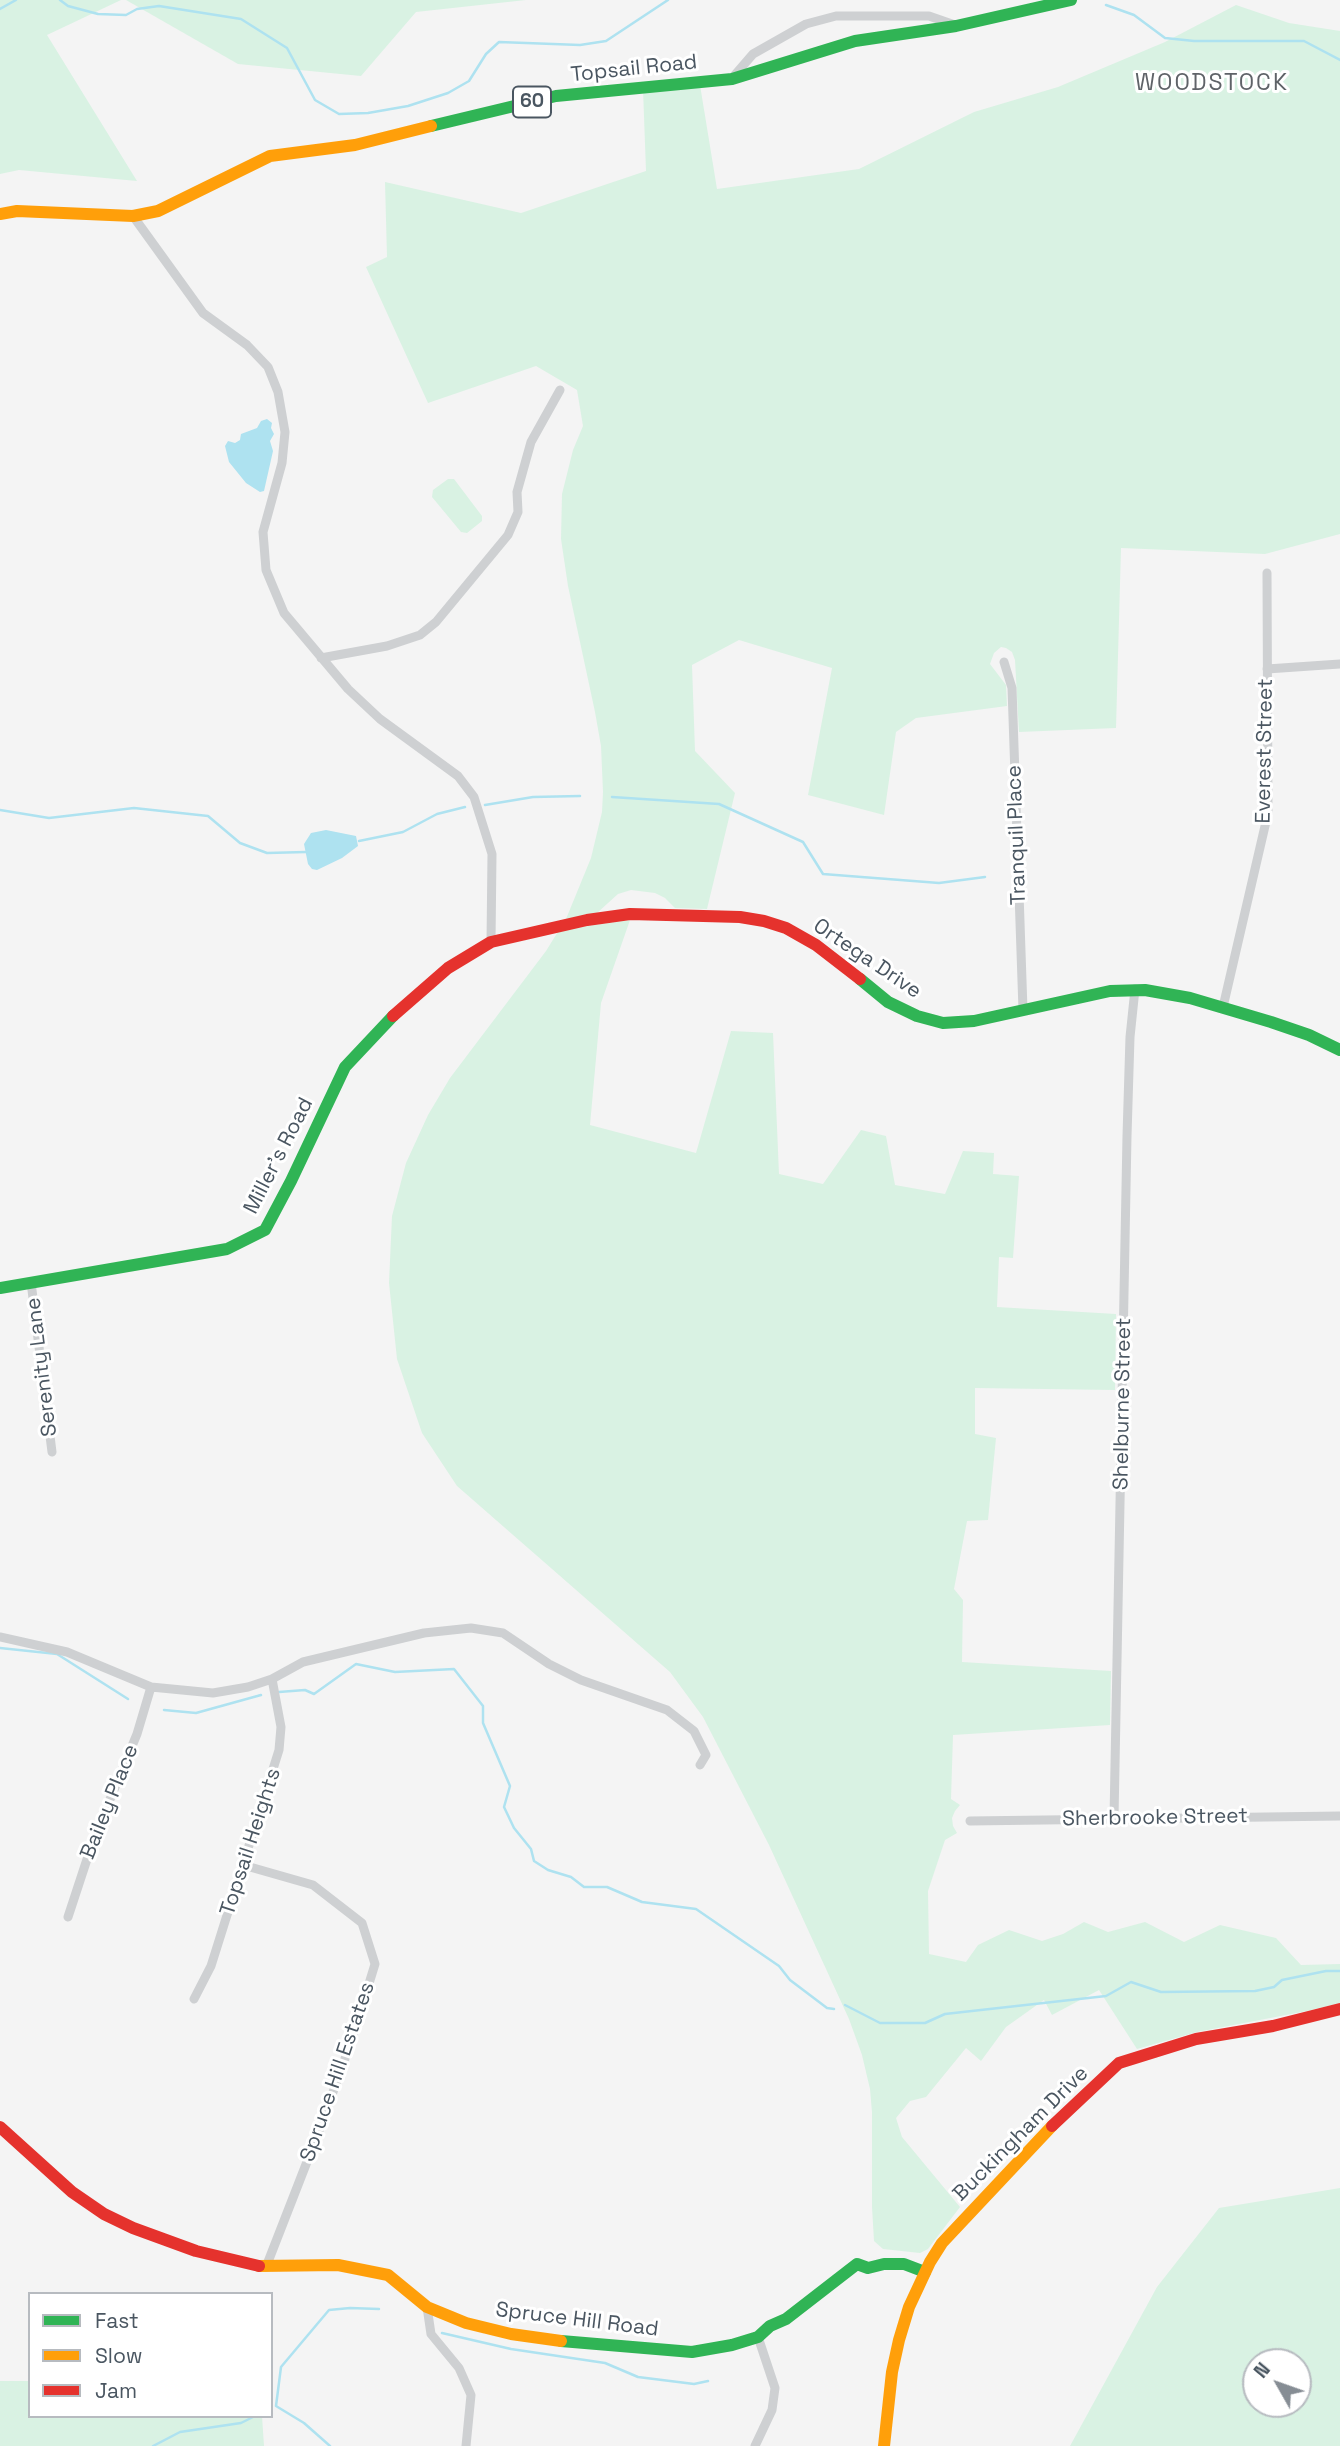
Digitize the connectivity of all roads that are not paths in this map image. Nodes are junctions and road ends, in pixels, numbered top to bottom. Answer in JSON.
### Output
{"nodes":[{"id":1,"x":1072,"y":0,"type":"edge"},
{"id":2,"x":956,"y":26,"type":"junction"},
{"id":3,"x":732,"y":79,"type":"junction"},
{"id":4,"x":0,"y":214,"type":"edge"},
{"id":5,"x":132,"y":216,"type":"junction"},
{"id":6,"x":560,"y":390,"type":"dead end"},
{"id":7,"x":1267,"y":573,"type":"dead end"},
{"id":8,"x":321,"y":659,"type":"junction"},
{"id":9,"x":1004,"y":662,"type":"dead end"},
{"id":10,"x":1340,"y":664,"type":"edge"},
{"id":11,"x":1267,"y":669,"type":"junction"},
{"id":12,"x":491,"y":942,"type":"junction"},
{"id":13,"x":1135,"y":989,"type":"junction"},
{"id":14,"x":1223,"y":1007,"type":"junction"},
{"id":15,"x":1023,"y":1010,"type":"junction"},
{"id":16,"x":1340,"y":1050,"type":"edge"},
{"id":17,"x":31,"y":1282,"type":"junction"},
{"id":18,"x":0,"y":1288,"type":"edge"},
{"id":19,"x":52,"y":1452,"type":"dead end"},
{"id":20,"x":0,"y":1637,"type":"edge"},
{"id":21,"x":272,"y":1679,"type":"junction"},
{"id":22,"x":151,"y":1687,"type":"junction"},
{"id":23,"x":700,"y":1765,"type":"dead end"},
{"id":24,"x":1340,"y":1816,"type":"edge"},
{"id":25,"x":1114,"y":1818,"type":"junction"},
{"id":26,"x":970,"y":1821,"type":"dead end"},
{"id":27,"x":243,"y":1865,"type":"junction"},
{"id":28,"x":68,"y":1917,"type":"dead end"},
{"id":29,"x":194,"y":1999,"type":"dead end"},
{"id":30,"x":1340,"y":2009,"type":"edge"},
{"id":31,"x":0,"y":2127,"type":"edge"},
{"id":32,"x":266,"y":2267,"type":"junction"},
{"id":33,"x":925,"y":2272,"type":"junction"},
{"id":34,"x":427,"y":2306,"type":"junction"},
{"id":35,"x":758,"y":2337,"type":"junction"},
{"id":36,"x":466,"y":2446,"type":"edge"},
{"id":37,"x":755,"y":2446,"type":"edge"},
{"id":38,"x":884,"y":2446,"type":"edge"}],
"edges":[{"from":1,"to":2,"type":"street","name":"Topsail Road","number":"60"},
{"from":2,"to":3,"type":"street","name":"Topsail Road","number":"60"},
{"from":2,"to":3,"type":"street"},
{"from":3,"to":5,"type":"street","name":"Topsail Road","number":"60"},
{"from":4,"to":5,"type":"street","name":"Topsail Road","number":"60"},
{"from":5,"to":8,"type":"street"},
{"from":6,"to":8,"type":"street"},
{"from":7,"to":11,"type":"street","name":"Everest Street"},
{"from":8,"to":12,"type":"street"},
{"from":9,"to":15,"type":"street","name":"Tranquil Place"},
{"from":10,"to":11,"type":"street"},
{"from":11,"to":14,"type":"street","name":"Everest Street"},
{"from":12,"to":15,"type":"street","name":"Ortega Drive"},
{"from":12,"to":17,"type":"street","name":"Miller's Road"},
{"from":13,"to":14,"type":"street","name":"Ortega Drive"},
{"from":13,"to":15,"type":"street","name":"Ortega Drive"},
{"from":13,"to":25,"type":"street","name":"Shelburne Street"},
{"from":14,"to":16,"type":"street","name":"Ortega Drive"},
{"from":17,"to":18,"type":"street","name":"Miller's Road"},
{"from":17,"to":19,"type":"street","name":"Serenity Lane"},
{"from":20,"to":22,"type":"street"},
{"from":21,"to":22,"type":"street"},
{"from":21,"to":23,"type":"street"},
{"from":21,"to":27,"type":"street","name":"Topsail Heights"},
{"from":22,"to":28,"type":"street","name":"Bailey Place"},
{"from":24,"to":25,"type":"street","name":"Sherbrooke Street"},
{"from":25,"to":26,"type":"street","name":"Sherbrooke Street"},
{"from":27,"to":29,"type":"street","name":"Topsail Heights"},
{"from":27,"to":32,"type":"street","name":"Spruce Hill Estates"},
{"from":30,"to":33,"type":"street","name":"Buckingham Drive"},
{"from":31,"to":32,"type":"street","name":"Spruce Hill Road"},
{"from":32,"to":34,"type":"street","name":"Spruce Hill Road"},
{"from":33,"to":35,"type":"street","name":"Spruce Hill Road"},
{"from":33,"to":38,"type":"street","name":"Buckingham Drive"},
{"from":34,"to":35,"type":"street","name":"Spruce Hill Road"},
{"from":34,"to":36,"type":"street"},
{"from":35,"to":37,"type":"street"}]}
